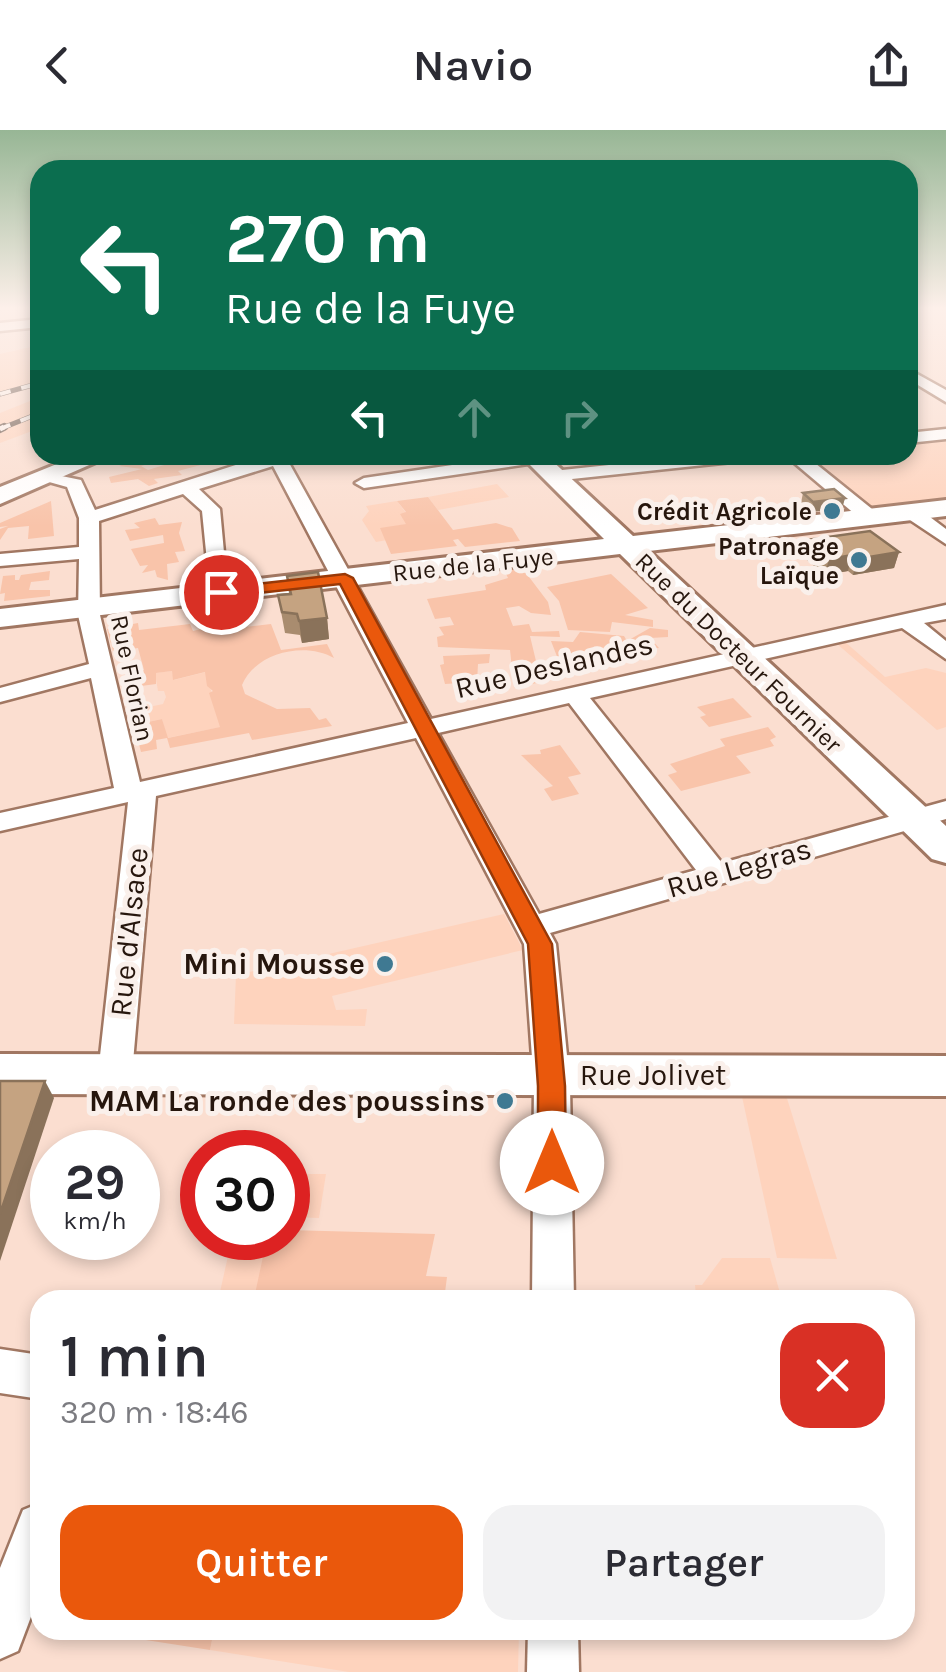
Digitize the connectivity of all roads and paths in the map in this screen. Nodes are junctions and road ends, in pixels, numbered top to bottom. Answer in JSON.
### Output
{"nodes":[{"id":1,"x":922,"y":382,"type":"edge"},
{"id":2,"x":946,"y":397,"type":"edge"},
{"id":3,"x":946,"y":434,"type":"edge"},
{"id":4,"x":918,"y":437,"type":"edge"},
{"id":5,"x":75,"y":465,"type":"edge"},
{"id":6,"x":253,"y":465,"type":"edge"},
{"id":7,"x":286,"y":465,"type":"edge"},
{"id":8,"x":522,"y":465,"type":"edge"},
{"id":9,"x":542,"y":465,"type":"edge"},
{"id":10,"x":806,"y":465,"type":"edge"},
{"id":11,"x":48,"y":476,"type":"junction"},
{"id":12,"x":364,"y":483,"type":"dead end"},
{"id":13,"x":186,"y":487,"type":"junction"},
{"id":14,"x":0,"y":496,"type":"edge"},
{"id":15,"x":946,"y":508,"type":"edge"},
{"id":16,"x":911,"y":512,"type":"junction"},
{"id":17,"x":870,"y":517,"type":"junction"},
{"id":18,"x":89,"y":518,"type":"junction"},
{"id":19,"x":946,"y":538,"type":"edge"},
{"id":20,"x":628,"y":547,"type":"junction"},
{"id":21,"x":89,"y":552,"type":"junction"},
{"id":22,"x":0,"y":560,"type":"edge"},
{"id":23,"x":345,"y":578,"type":"junction"},
{"id":24,"x":221,"y":592,"type":"junction"},
{"id":25,"x":90,"y":608,"type":"junction"},
{"id":26,"x":946,"y":612,"type":"edge"},
{"id":27,"x":0,"y":618,"type":"edge"},
{"id":28,"x":907,"y":620,"type":"junction"},
{"id":29,"x":946,"y":652,"type":"edge"},
{"id":30,"x":744,"y":656,"type":"junction"},
{"id":31,"x":102,"y":668,"type":"junction"},
{"id":32,"x":0,"y":695,"type":"edge"},
{"id":33,"x":575,"y":696,"type":"junction"},
{"id":34,"x":427,"y":728,"type":"junction"},
{"id":35,"x":136,"y":792,"type":"junction"},
{"id":36,"x":930,"y":814,"type":"edge"},
{"id":37,"x":0,"y":822,"type":"edge"},
{"id":38,"x":946,"y":849,"type":"edge"},
{"id":39,"x":715,"y":875,"type":"junction"},
{"id":40,"x":532,"y":927,"type":"junction"},
{"id":41,"x":0,"y":1074,"type":"edge"},
{"id":42,"x":115,"y":1074,"type":"junction"},
{"id":43,"x":551,"y":1074,"type":"junction"},
{"id":44,"x":946,"y":1076,"type":"edge"},
{"id":45,"x":552,"y":1290,"type":"edge"},
{"id":46,"x":0,"y":1371,"type":"edge"},
{"id":47,"x":30,"y":1376,"type":"edge"},
{"id":48,"x":30,"y":1554,"type":"edge"},
{"id":49,"x":0,"y":1632,"type":"edge"},
{"id":50,"x":554,"y":1640,"type":"edge"},
{"id":51,"x":553,"y":1672,"type":"edge"}],
"edges":[{"from":1,"to":2,"type":"street"},
{"from":3,"to":4,"type":"street"},
{"from":5,"to":11,"type":"street"},
{"from":6,"to":13,"type":"street"},
{"from":7,"to":23,"type":"street"},
{"from":8,"to":12,"type":"street"},
{"from":9,"to":20,"type":"street","name":"Rue du Docteur Fournier"},
{"from":10,"to":17,"type":"street"},
{"from":11,"to":14,"type":"street"},
{"from":11,"to":18,"type":"street"},
{"from":13,"to":18,"type":"street"},
{"from":13,"to":24,"type":"street"},
{"from":15,"to":16,"type":"street","name":"Rue de la Fuye"},
{"from":16,"to":17,"type":"street","name":"Rue de la Fuye"},
{"from":16,"to":19,"type":"street"},
{"from":17,"to":20,"type":"street","name":"Rue de la Fuye"},
{"from":18,"to":21,"type":"street","name":"Rue Florian"},
{"from":20,"to":23,"type":"street","name":"Rue de la Fuye"},
{"from":20,"to":30,"type":"street","name":"Rue du Docteur Fournier"},
{"from":21,"to":22,"type":"street"},
{"from":21,"to":25,"type":"street","name":"Rue Florian"},
{"from":23,"to":24,"type":"street","name":"Rue de la Fuye"},
{"from":23,"to":34,"type":"street"},
{"from":24,"to":25,"type":"street","name":"Rue de la Fuye"},
{"from":25,"to":27,"type":"street","name":"Rue de la Fuye"},
{"from":25,"to":31,"type":"street","name":"Rue Florian"},
{"from":26,"to":28,"type":"street","name":"Rue Deslandes"},
{"from":28,"to":29,"type":"street"},
{"from":28,"to":30,"type":"street","name":"Rue Deslandes"},
{"from":30,"to":33,"type":"street","name":"Rue Deslandes"},
{"from":30,"to":36,"type":"street","name":"Rue du Docteur Fournier"},
{"from":31,"to":32,"type":"street"},
{"from":31,"to":35,"type":"street","name":"Rue Florian"},
{"from":33,"to":34,"type":"street","name":"Rue Deslandes"},
{"from":33,"to":39,"type":"street"},
{"from":34,"to":35,"type":"street","name":"Rue Deslandes"},
{"from":34,"to":40,"type":"street"},
{"from":35,"to":37,"type":"street","name":"Rue Deslandes"},
{"from":35,"to":42,"type":"street","name":"Rue d'Alsace"},
{"from":36,"to":38,"type":"street","name":"Rue du Docteur Fournier"},
{"from":36,"to":39,"type":"street","name":"Rue Legras"},
{"from":39,"to":40,"type":"street","name":"Rue Legras"},
{"from":40,"to":43,"type":"street"},
{"from":41,"to":42,"type":"street","name":"Rue Jolivet"},
{"from":42,"to":43,"type":"street","name":"Rue Jolivet"},
{"from":43,"to":44,"type":"street","name":"Rue Jolivet"},
{"from":43,"to":45,"type":"street"},
{"from":46,"to":47,"type":"street"},
{"from":48,"to":49,"type":"street"},
{"from":50,"to":51,"type":"street"}]}
